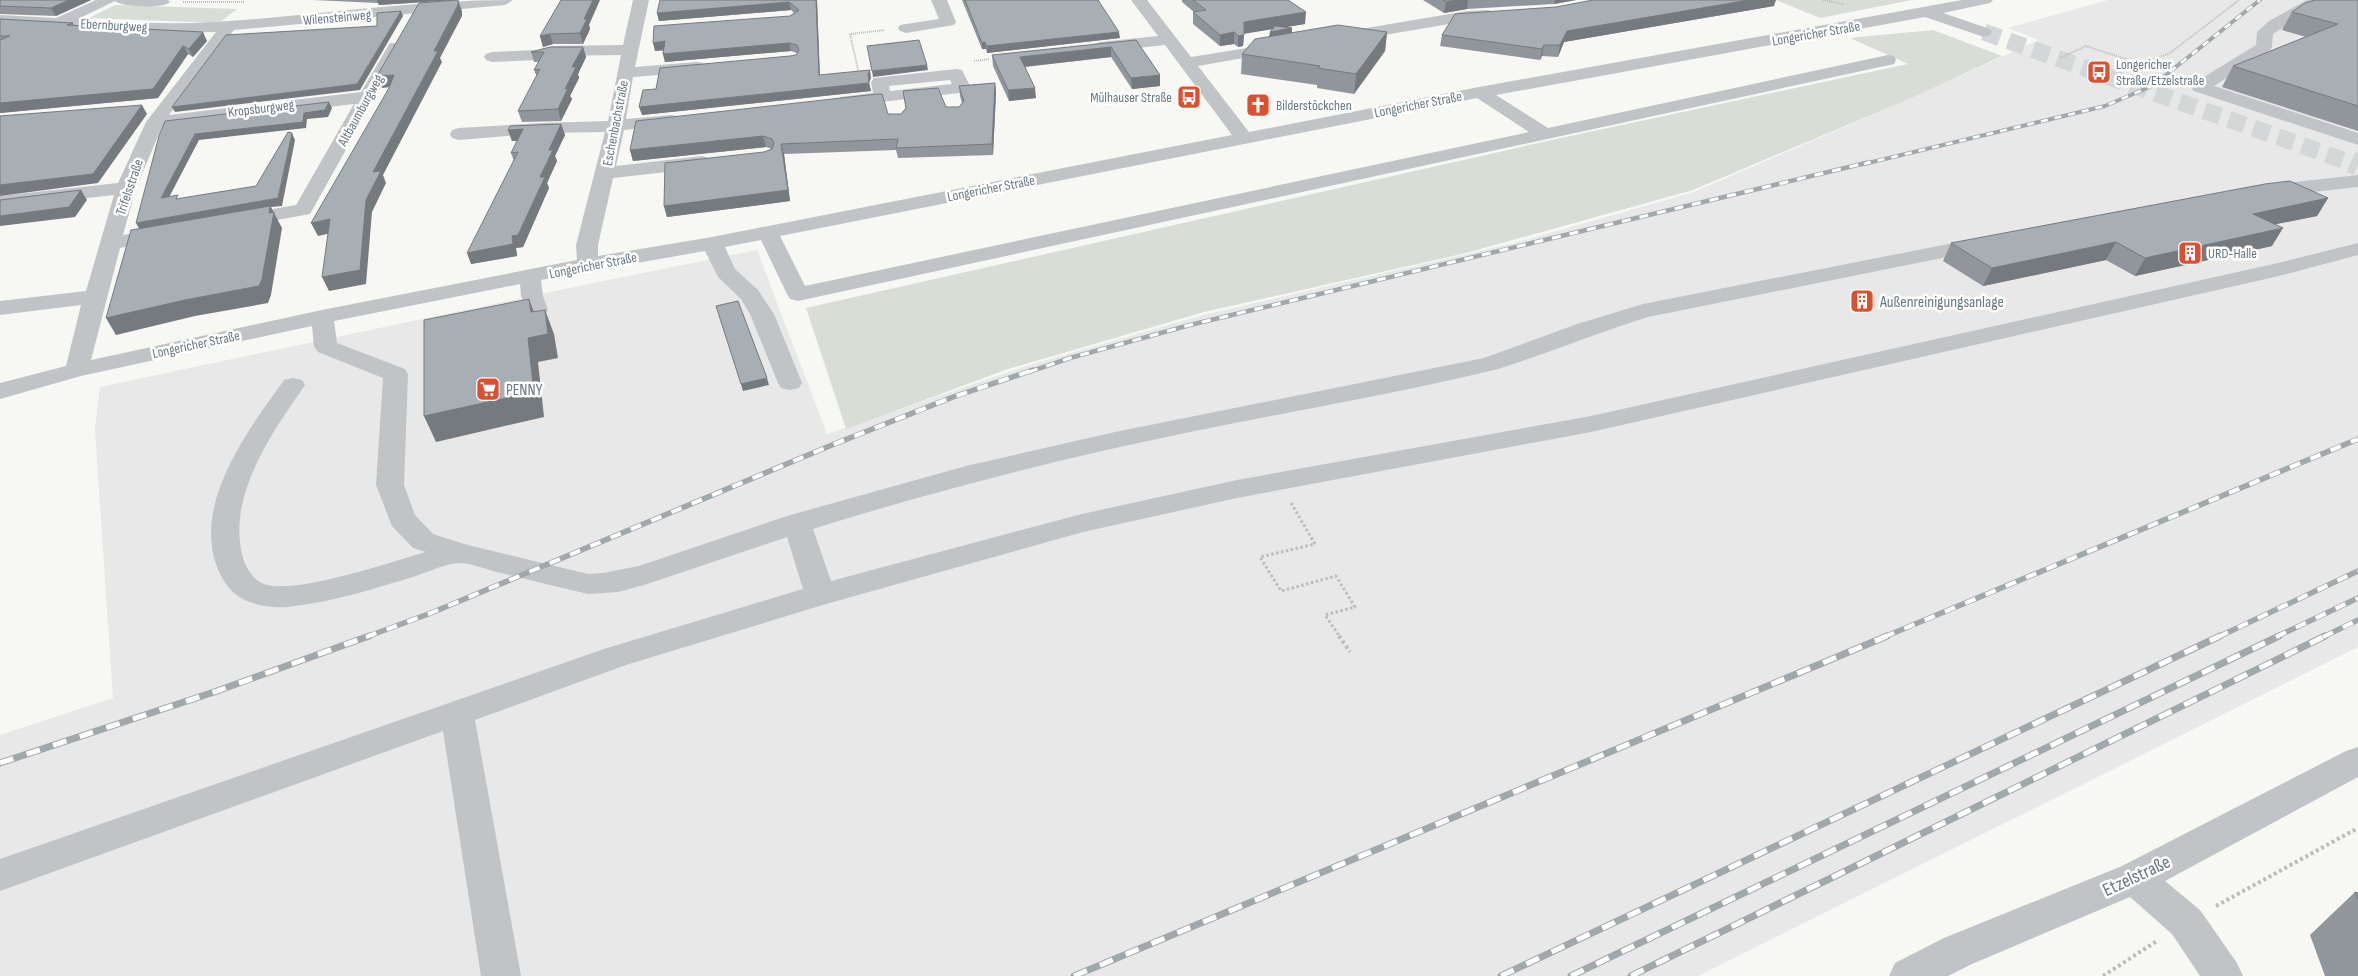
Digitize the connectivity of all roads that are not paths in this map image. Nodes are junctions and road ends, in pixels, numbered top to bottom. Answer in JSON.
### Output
{"nodes":[{"id":1,"x":108,"y":0,"type":"edge"},
{"id":2,"x":122,"y":0,"type":"edge"},
{"id":3,"x":505,"y":0,"type":"edge"},
{"id":4,"x":641,"y":0,"type":"edge"},
{"id":5,"x":939,"y":0,"type":"edge"},
{"id":6,"x":1139,"y":0,"type":"edge"},
{"id":7,"x":1985,"y":0,"type":"edge"},
{"id":8,"x":2318,"y":0,"type":"edge"},
{"id":9,"x":162,"y":2,"type":"road end"},
{"id":10,"x":1966,"y":4,"type":"junction"},
{"id":11,"x":416,"y":9,"type":"junction"},
{"id":12,"x":1928,"y":12,"type":"junction"},
{"id":13,"x":1506,"y":14,"type":"edge"},
{"id":14,"x":0,"y":20,"type":"edge"},
{"id":15,"x":59,"y":22,"type":"junction"},
{"id":16,"x":228,"y":27,"type":"junction"},
{"id":17,"x":654,"y":28,"type":"edge"},
{"id":18,"x":906,"y":28,"type":"road end"},
{"id":19,"x":634,"y":30,"type":"junction"},
{"id":20,"x":1331,"y":39,"type":"edge"},
{"id":21,"x":1168,"y":40,"type":"junction"},
{"id":22,"x":1292,"y":45,"type":"edge"},
{"id":23,"x":630,"y":50,"type":"junction"},
{"id":24,"x":1079,"y":50,"type":"edge"},
{"id":25,"x":492,"y":57,"type":"dead end"},
{"id":26,"x":1888,"y":60,"type":"dead end"},
{"id":27,"x":1186,"y":63,"type":"junction"},
{"id":28,"x":713,"y":65,"type":"edge"},
{"id":29,"x":625,"y":73,"type":"junction"},
{"id":30,"x":1479,"y":92,"type":"junction"},
{"id":31,"x":367,"y":97,"type":"junction"},
{"id":32,"x":950,"y":97,"type":"dead end"},
{"id":33,"x":834,"y":108,"type":"edge"},
{"id":34,"x":157,"y":111,"type":"junction"},
{"id":35,"x":683,"y":119,"type":"edge"},
{"id":36,"x":616,"y":126,"type":"junction"},
{"id":37,"x":459,"y":134,"type":"dead end"},
{"id":38,"x":1544,"y":134,"type":"junction"},
{"id":39,"x":1244,"y":138,"type":"junction"},
{"id":40,"x":2358,"y":139,"type":"tunnel mouth"},
{"id":41,"x":719,"y":160,"type":"edge"},
{"id":42,"x":605,"y":172,"type":"junction"},
{"id":43,"x":2358,"y":181,"type":"tunnel mouth"},
{"id":44,"x":126,"y":188,"type":"junction"},
{"id":45,"x":2245,"y":194,"type":"edge"},
{"id":46,"x":0,"y":202,"type":"edge"},
{"id":47,"x":217,"y":225,"type":"edge"},
{"id":48,"x":188,"y":230,"type":"edge"},
{"id":49,"x":768,"y":232,"type":"junction"},
{"id":50,"x":2004,"y":239,"type":"edge"},
{"id":51,"x":111,"y":243,"type":"junction"},
{"id":52,"x":712,"y":243,"type":"junction"},
{"id":53,"x":2358,"y":249,"type":"edge"},
{"id":54,"x":588,"y":264,"type":"junction"},
{"id":55,"x":530,"y":277,"type":"junction"},
{"id":56,"x":96,"y":297,"type":"junction"},
{"id":57,"x":0,"y":308,"type":"edge"},
{"id":58,"x":536,"y":310,"type":"edge"},
{"id":59,"x":322,"y":317,"type":"junction"},
{"id":60,"x":77,"y":370,"type":"junction"},
{"id":61,"x":790,"y":383,"type":"dead end"},
{"id":62,"x":293,"y":385,"type":"dead end"},
{"id":63,"x":0,"y":391,"type":"edge"},
{"id":64,"x":797,"y":523,"type":"junction"},
{"id":65,"x":459,"y":552,"type":"junction"},
{"id":66,"x":820,"y":595,"type":"junction"},
{"id":67,"x":457,"y":713,"type":"junction"},
{"id":68,"x":2358,"y":761,"type":"edge"},
{"id":69,"x":0,"y":875,"type":"edge"},
{"id":70,"x":2135,"y":878,"type":"junction"},
{"id":71,"x":501,"y":976,"type":"edge"},
{"id":72,"x":1909,"y":976,"type":"edge"},
{"id":73,"x":2223,"y":976,"type":"edge"}],
"edges":[{"from":1,"to":15,"type":"street"},
{"from":2,"to":9,"type":"street"},
{"from":3,"to":11,"type":"street","name":"Wilensteinweg"},
{"from":4,"to":19,"type":"street","name":"Eschenbachstraße"},
{"from":5,"to":18,"type":"street"},
{"from":6,"to":21,"type":"street"},
{"from":7,"to":10,"type":"street","name":"Longericher Straße"},
{"from":8,"to":40,"type":"street"},
{"from":10,"to":12,"type":"street","name":"Longericher Straße"},
{"from":10,"to":12,"type":"street"},
{"from":11,"to":16,"type":"street","name":"Wilensteinweg"},
{"from":11,"to":31,"type":"street","name":"Altbaumburgweg"},
{"from":12,"to":30,"type":"street","name":"Longericher Straße"},
{"from":13,"to":20,"type":"street"},
{"from":14,"to":15,"type":"street","name":"Ebernburgweg"},
{"from":15,"to":16,"type":"street","name":"Ebernburgweg"},
{"from":16,"to":34,"type":"street","name":"Trifelsstraße"},
{"from":17,"to":19,"type":"street"},
{"from":19,"to":23,"type":"street","name":"Eschenbachstraße"},
{"from":21,"to":24,"type":"street"},
{"from":21,"to":27,"type":"street"},
{"from":22,"to":27,"type":"street"},
{"from":23,"to":25,"type":"street"},
{"from":23,"to":29,"type":"street","name":"Eschenbachstraße"},
{"from":26,"to":38,"type":"street"},
{"from":27,"to":39,"type":"street"},
{"from":28,"to":29,"type":"street","name":"Eschenbachstraße"},
{"from":29,"to":36,"type":"street","name":"Eschenbachstraße"},
{"from":30,"to":38,"type":"street"},
{"from":30,"to":39,"type":"street","name":"Longericher Straße"},
{"from":31,"to":34,"type":"street","name":"Kropsburgweg"},
{"from":31,"to":47,"type":"street","name":"Altbaumburgweg"},
{"from":32,"to":33,"type":"street"},
{"from":34,"to":44,"type":"street","name":"Trifelsstraße"},
{"from":35,"to":36,"type":"street"},
{"from":36,"to":37,"type":"street"},
{"from":36,"to":42,"type":"street","name":"Eschenbachstraße"},
{"from":38,"to":49,"type":"street"},
{"from":39,"to":49,"type":"street","name":"Longericher Straße"},
{"from":41,"to":42,"type":"street","name":"Eschenbachstraße"},
{"from":42,"to":54,"type":"street","name":"Eschenbachstraße"},
{"from":43,"to":45,"type":"street"},
{"from":44,"to":46,"type":"street"},
{"from":44,"to":51,"type":"street","name":"Trifelsstraße"},
{"from":48,"to":51,"type":"street"},
{"from":49,"to":52,"type":"street","name":"Longericher Straße"},
{"from":50,"to":64,"type":"street"},
{"from":51,"to":56,"type":"street","name":"Trifelsstraße"},
{"from":52,"to":54,"type":"street","name":"Longericher Straße"},
{"from":52,"to":61,"type":"street"},
{"from":53,"to":66,"type":"street"},
{"from":54,"to":55,"type":"street","name":"Longericher Straße"},
{"from":55,"to":58,"type":"street"},
{"from":55,"to":59,"type":"street","name":"Longericher Straße"},
{"from":56,"to":57,"type":"street"},
{"from":56,"to":60,"type":"street","name":"Trifelsstraße"},
{"from":59,"to":60,"type":"street","name":"Longericher Straße"},
{"from":59,"to":65,"type":"street"},
{"from":60,"to":63,"type":"street","name":"Longericher Straße"},
{"from":62,"to":65,"type":"street"},
{"from":64,"to":65,"type":"street"},
{"from":64,"to":66,"type":"street"},
{"from":66,"to":67,"type":"street"},
{"from":67,"to":69,"type":"street"},
{"from":67,"to":71,"type":"street"},
{"from":68,"to":70,"type":"street","name":"Etzelstraße"},
{"from":70,"to":72,"type":"street","name":"Etzelstraße"},
{"from":70,"to":73,"type":"street"}]}
